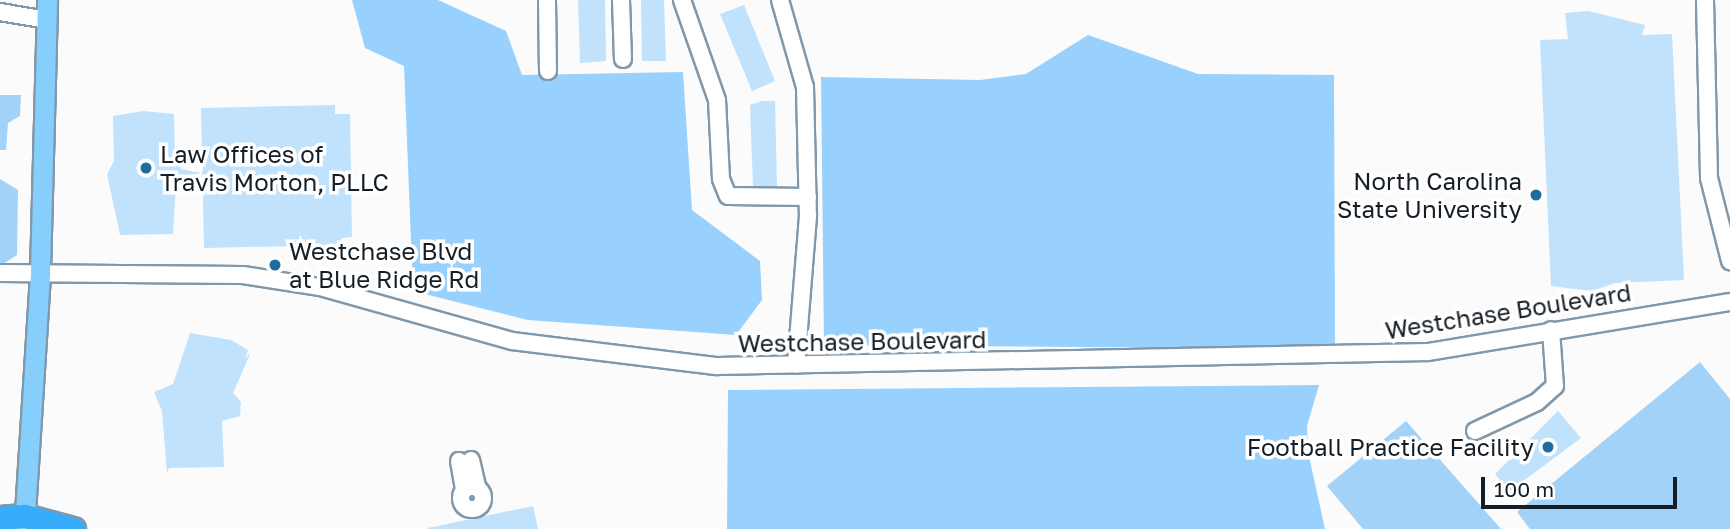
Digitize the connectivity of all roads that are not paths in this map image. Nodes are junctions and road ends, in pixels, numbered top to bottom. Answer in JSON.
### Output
{"nodes":[{"id":1,"x":547,"y":0,"type":"edge"},
{"id":2,"x":621,"y":0,"type":"edge"},
{"id":3,"x":682,"y":0,"type":"edge"},
{"id":4,"x":780,"y":0,"type":"edge"},
{"id":5,"x":1705,"y":0,"type":"edge"},
{"id":6,"x":47,"y":10,"type":"edge"},
{"id":7,"x":0,"y":12,"type":"edge"},
{"id":8,"x":623,"y":59,"type":"dead end"},
{"id":9,"x":548,"y":71,"type":"dead end"},
{"id":10,"x":807,"y":197,"type":"junction"},
{"id":11,"x":1730,"y":261,"type":"edge"},
{"id":12,"x":40,"y":272,"type":"junction"},
{"id":13,"x":0,"y":273,"type":"edge"},
{"id":14,"x":1730,"y":302,"type":"edge"},
{"id":15,"x":1551,"y":330,"type":"junction"},
{"id":16,"x":796,"y":365,"type":"junction"},
{"id":17,"x":1475,"y":431,"type":"dead end"},
{"id":18,"x":465,"y":461,"type":"dead end"},
{"id":19,"x":471,"y":489,"type":"dead end"},
{"id":20,"x":0,"y":518,"type":"edge"},
{"id":21,"x":25,"y":523,"type":"edge"},
{"id":22,"x":74,"y":529,"type":"edge"}],
"edges":[{"from":1,"to":9,"type":"street"},
{"from":2,"to":8,"type":"street"},
{"from":3,"to":10,"type":"street"},
{"from":4,"to":10,"type":"street"},
{"from":5,"to":11,"type":"street"},
{"from":6,"to":7,"type":"street"},
{"from":6,"to":12,"type":"main road"},
{"from":10,"to":16,"type":"street"},
{"from":12,"to":13,"type":"street","name":"Westchase Boulevard"},
{"from":12,"to":16,"type":"street","name":"Westchase Boulevard"},
{"from":12,"to":21,"type":"main road"},
{"from":14,"to":15,"type":"street","name":"Westchase Boulevard"},
{"from":15,"to":16,"type":"street","name":"Westchase Boulevard"},
{"from":15,"to":17,"type":"street"},
{"from":18,"to":19,"type":"street"},
{"from":20,"to":21,"type":"highway"},
{"from":21,"to":22,"type":"highway"}]}
